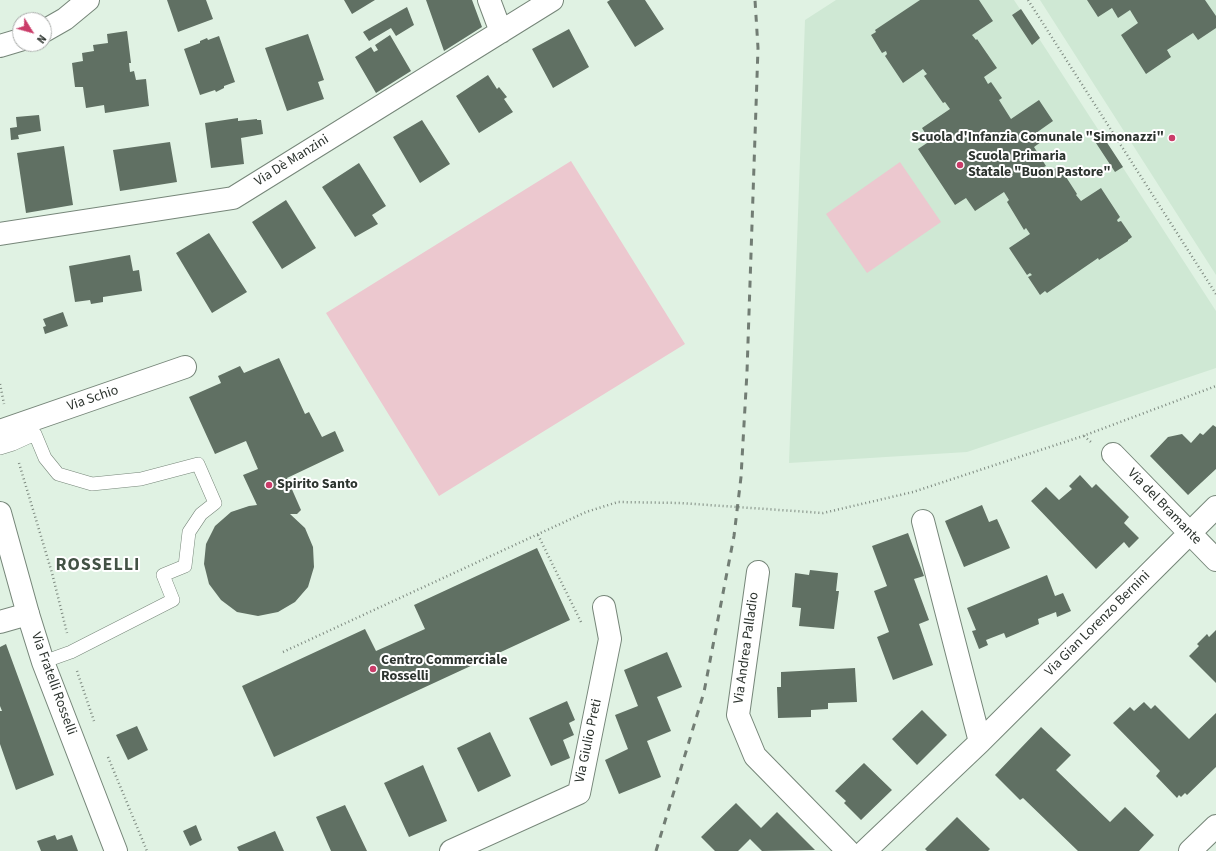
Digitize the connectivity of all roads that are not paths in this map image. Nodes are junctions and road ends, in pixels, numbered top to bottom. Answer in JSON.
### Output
{"nodes":[{"id":1,"x":88,"y":0,"type":"edge"},
{"id":2,"x":489,"y":0,"type":"edge"},
{"id":3,"x":552,"y":0,"type":"edge"},
{"id":4,"x":52,"y":26,"type":"edge"},
{"id":5,"x":501,"y":32,"type":"junction"},
{"id":6,"x":12,"y":42,"type":"edge"},
{"id":7,"x":0,"y":46,"type":"edge"},
{"id":8,"x":0,"y":234,"type":"edge"},
{"id":9,"x":185,"y":367,"type":"dead end"},
{"id":10,"x":8,"y":434,"type":"edge"},
{"id":11,"x":0,"y":448,"type":"edge"},
{"id":12,"x":1113,"y":454,"type":"dead end"},
{"id":13,"x":1216,"y":507,"type":"edge"},
{"id":14,"x":0,"y":513,"type":"edge"},
{"id":15,"x":923,"y":521,"type":"dead end"},
{"id":16,"x":1189,"y":533,"type":"junction"},
{"id":17,"x":1216,"y":560,"type":"edge"},
{"id":18,"x":758,"y":572,"type":"dead end"},
{"id":19,"x":604,"y":607,"type":"dead end"},
{"id":20,"x":28,"y":614,"type":"junction"},
{"id":21,"x":0,"y":622,"type":"edge"},
{"id":22,"x":43,"y":662,"type":"junction"},
{"id":23,"x":980,"y":742,"type":"junction"},
{"id":24,"x":1216,"y":826,"type":"edge"},
{"id":25,"x":483,"y":844,"type":"edge"},
{"id":26,"x":116,"y":851,"type":"edge"},
{"id":27,"x":451,"y":851,"type":"edge"},
{"id":28,"x":848,"y":851,"type":"edge"},
{"id":29,"x":865,"y":851,"type":"edge"},
{"id":30,"x":1190,"y":851,"type":"edge"}],
"edges":[{"from":1,"to":4,"type":"street"},
{"from":2,"to":5,"type":"street"},
{"from":3,"to":5,"type":"street","name":"Via Dè Manzini"},
{"from":5,"to":8,"type":"street","name":"Via Dè Manzini"},
{"from":6,"to":7,"type":"street"},
{"from":9,"to":10,"type":"street","name":"Via Schio"},
{"from":10,"to":11,"type":"lane"},
{"from":10,"to":22,"type":"lane"},
{"from":12,"to":16,"type":"street","name":"Via del Bramante"},
{"from":13,"to":16,"type":"street","name":"Via Gian Lorenzo Bernini"},
{"from":14,"to":20,"type":"street","name":"Via Fratelli Rosselli"},
{"from":15,"to":23,"type":"street"},
{"from":16,"to":17,"type":"street","name":"Via del Bramante"},
{"from":16,"to":23,"type":"street","name":"Via Gian Lorenzo Bernini"},
{"from":18,"to":28,"type":"street","name":"Via Andrea Palladio"},
{"from":19,"to":25,"type":"street","name":"Via Giulio Preti"},
{"from":20,"to":21,"type":"street"},
{"from":20,"to":22,"type":"street","name":"Via Fratelli Rosselli"},
{"from":22,"to":26,"type":"street","name":"Via Fratelli Rosselli"},
{"from":23,"to":29,"type":"street","name":"Via Gian Lorenzo Bernini"},
{"from":24,"to":30,"type":"street"},
{"from":25,"to":27,"type":"street","name":"Via Giulio Preti"}]}
